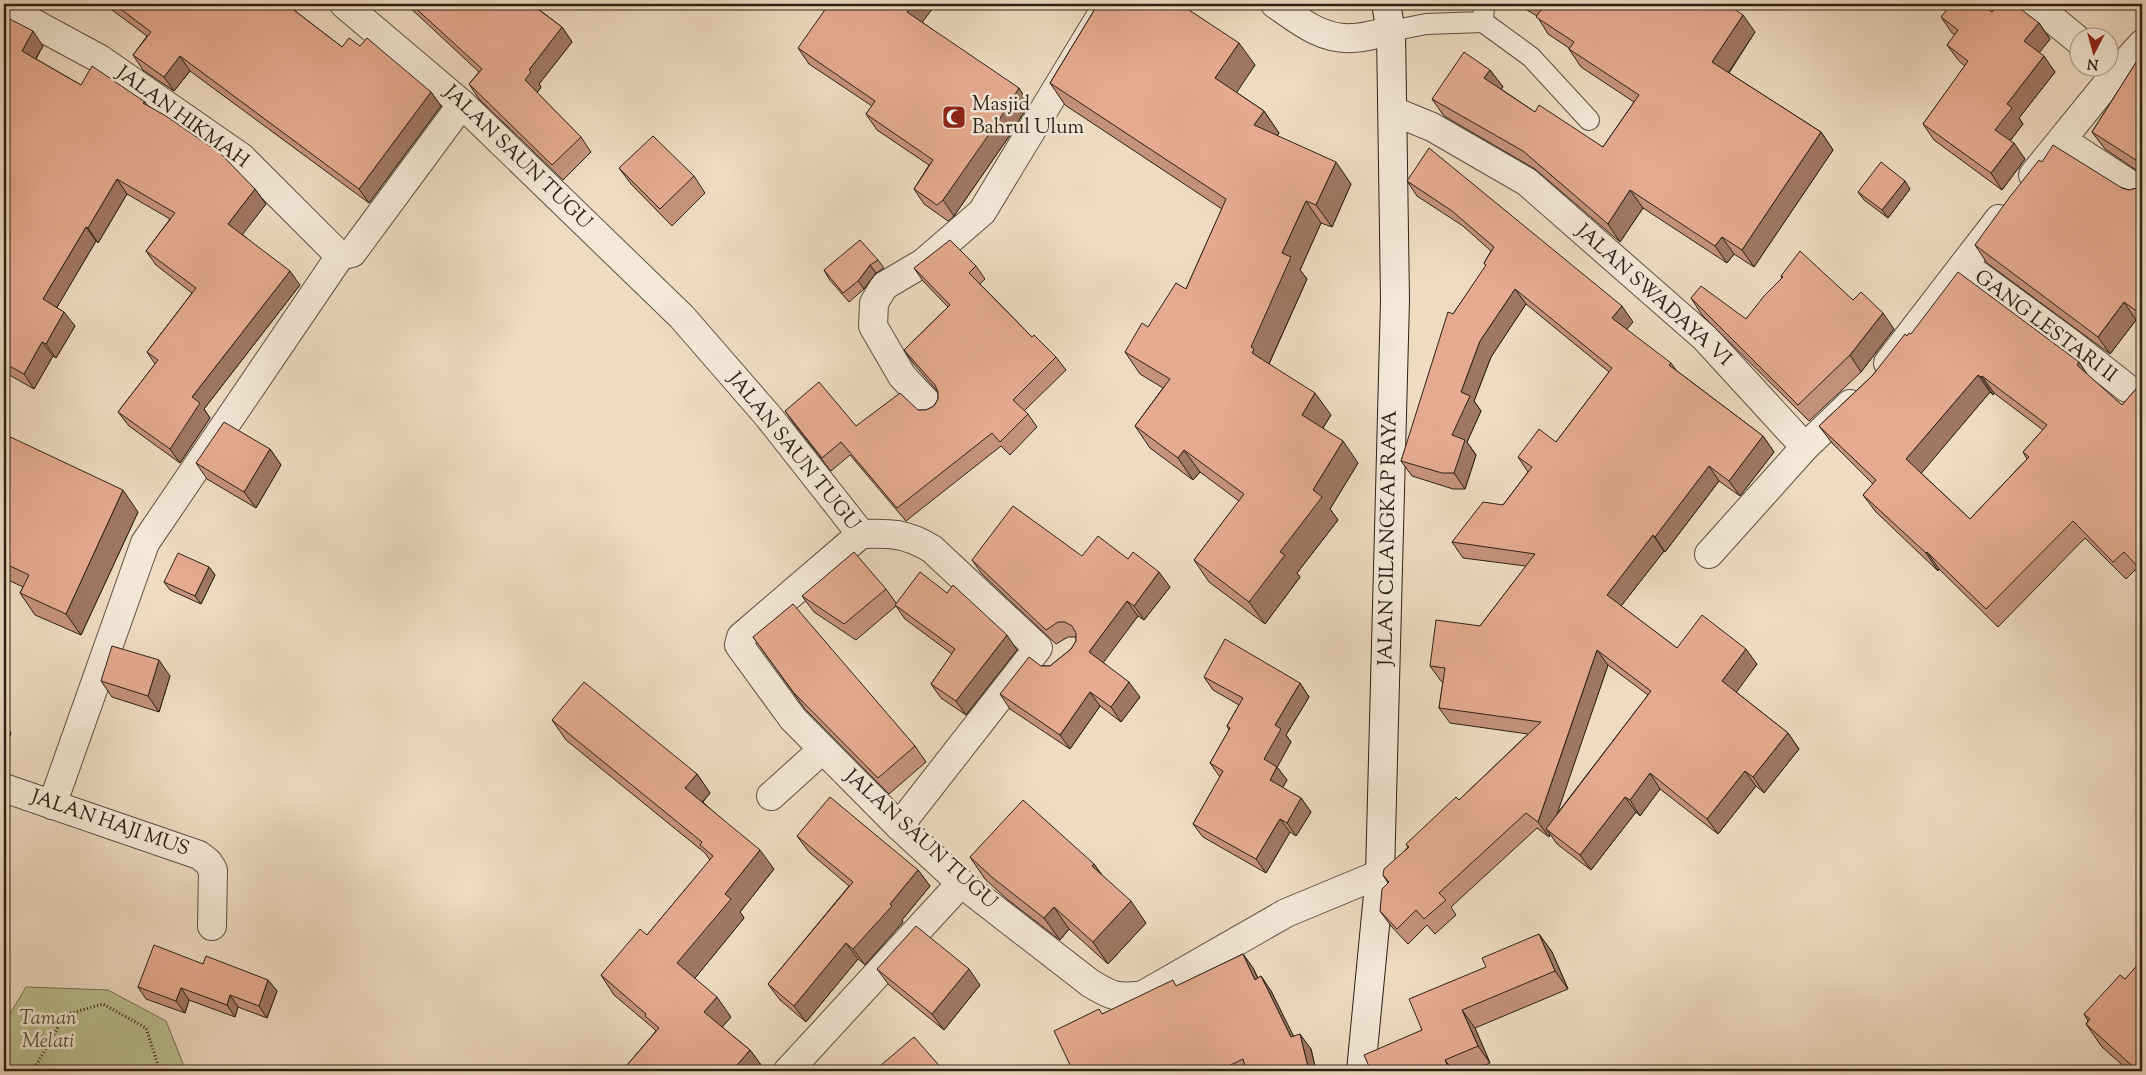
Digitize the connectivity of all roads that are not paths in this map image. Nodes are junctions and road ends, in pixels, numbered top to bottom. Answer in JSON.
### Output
{"nodes":[{"id":1,"x":344,"y":4,"type":"edge"},
{"id":2,"x":1108,"y":4,"type":"edge"},
{"id":3,"x":1275,"y":4,"type":"edge"},
{"id":4,"x":1386,"y":4,"type":"edge"},
{"id":5,"x":2034,"y":4,"type":"edge"},
{"id":6,"x":4,"y":8,"type":"edge"},
{"id":7,"x":1483,"y":13,"type":"edge"},
{"id":8,"x":1391,"y":31,"type":"junction"},
{"id":9,"x":2068,"y":32,"type":"edge"},
{"id":10,"x":2142,"y":44,"type":"edge"},
{"id":11,"x":2118,"y":65,"type":"edge"},
{"id":12,"x":2106,"y":78,"type":"edge"},
{"id":13,"x":462,"y":104,"type":"junction"},
{"id":14,"x":1393,"y":111,"type":"junction"},
{"id":15,"x":1589,"y":120,"type":"dead end"},
{"id":16,"x":2062,"y":140,"type":"junction"},
{"id":17,"x":2142,"y":192,"type":"edge"},
{"id":18,"x":340,"y":256,"type":"junction"},
{"id":19,"x":1964,"y":265,"type":"junction"},
{"id":20,"x":2126,"y":388,"type":"dead end"},
{"id":21,"x":932,"y":408,"type":"edge"},
{"id":22,"x":1805,"y":447,"type":"junction"},
{"id":23,"x":861,"y":534,"type":"junction"},
{"id":24,"x":1709,"y":554,"type":"dead end"},
{"id":25,"x":822,"y":750,"type":"junction"},
{"id":26,"x":4,"y":788,"type":"edge"},
{"id":27,"x":771,"y":796,"type":"dead end"},
{"id":28,"x":52,"y":805,"type":"junction"},
{"id":29,"x":899,"y":826,"type":"junction"},
{"id":30,"x":1380,"y":874,"type":"junction"},
{"id":31,"x":962,"y":883,"type":"junction"},
{"id":32,"x":212,"y":926,"type":"dead end"},
{"id":33,"x":788,"y":1071,"type":"edge"},
{"id":34,"x":1362,"y":1071,"type":"edge"}],
"edges":[{"from":1,"to":13,"type":"street","name":"JALAN SAUN TUGU"},
{"from":2,"to":21,"type":"street"},
{"from":3,"to":8,"type":"street"},
{"from":4,"to":8,"type":"street","name":"JALAN CILANGKAP RAYA"},
{"from":5,"to":9,"type":"street"},
{"from":6,"to":18,"type":"street","name":"JALAN HIKMAH"},
{"from":7,"to":8,"type":"lane"},
{"from":7,"to":15,"type":"lane"},
{"from":8,"to":14,"type":"street","name":"JALAN CILANGKAP RAYA"},
{"from":10,"to":11,"type":"street"},
{"from":12,"to":16,"type":"street"},
{"from":13,"to":18,"type":"street"},
{"from":13,"to":23,"type":"street","name":"JALAN SAUN TUGU"},
{"from":14,"to":22,"type":"street","name":"JALAN SWADAYA VI"},
{"from":14,"to":30,"type":"street","name":"JALAN CILANGKAP RAYA"},
{"from":16,"to":17,"type":"street"},
{"from":16,"to":19,"type":"street"},
{"from":18,"to":28,"type":"street"},
{"from":19,"to":20,"type":"street","name":"GANG LESTARI II"},
{"from":19,"to":22,"type":"street"},
{"from":22,"to":24,"type":"street"},
{"from":23,"to":25,"type":"street","name":"JALAN SAUN TUGU"},
{"from":23,"to":29,"type":"street"},
{"from":25,"to":27,"type":"street"},
{"from":25,"to":29,"type":"street","name":"JALAN SAUN TUGU"},
{"from":26,"to":28,"type":"street","name":"JALAN HAJI MUS"},
{"from":28,"to":32,"type":"street","name":"JALAN HAJI MUS"},
{"from":29,"to":31,"type":"street","name":"JALAN SAUN TUGU"},
{"from":30,"to":31,"type":"street","name":"JALAN SAUN TUGU"},
{"from":30,"to":34,"type":"street","name":"JALAN CILANGKAP RAYA"},
{"from":31,"to":33,"type":"street"}]}
